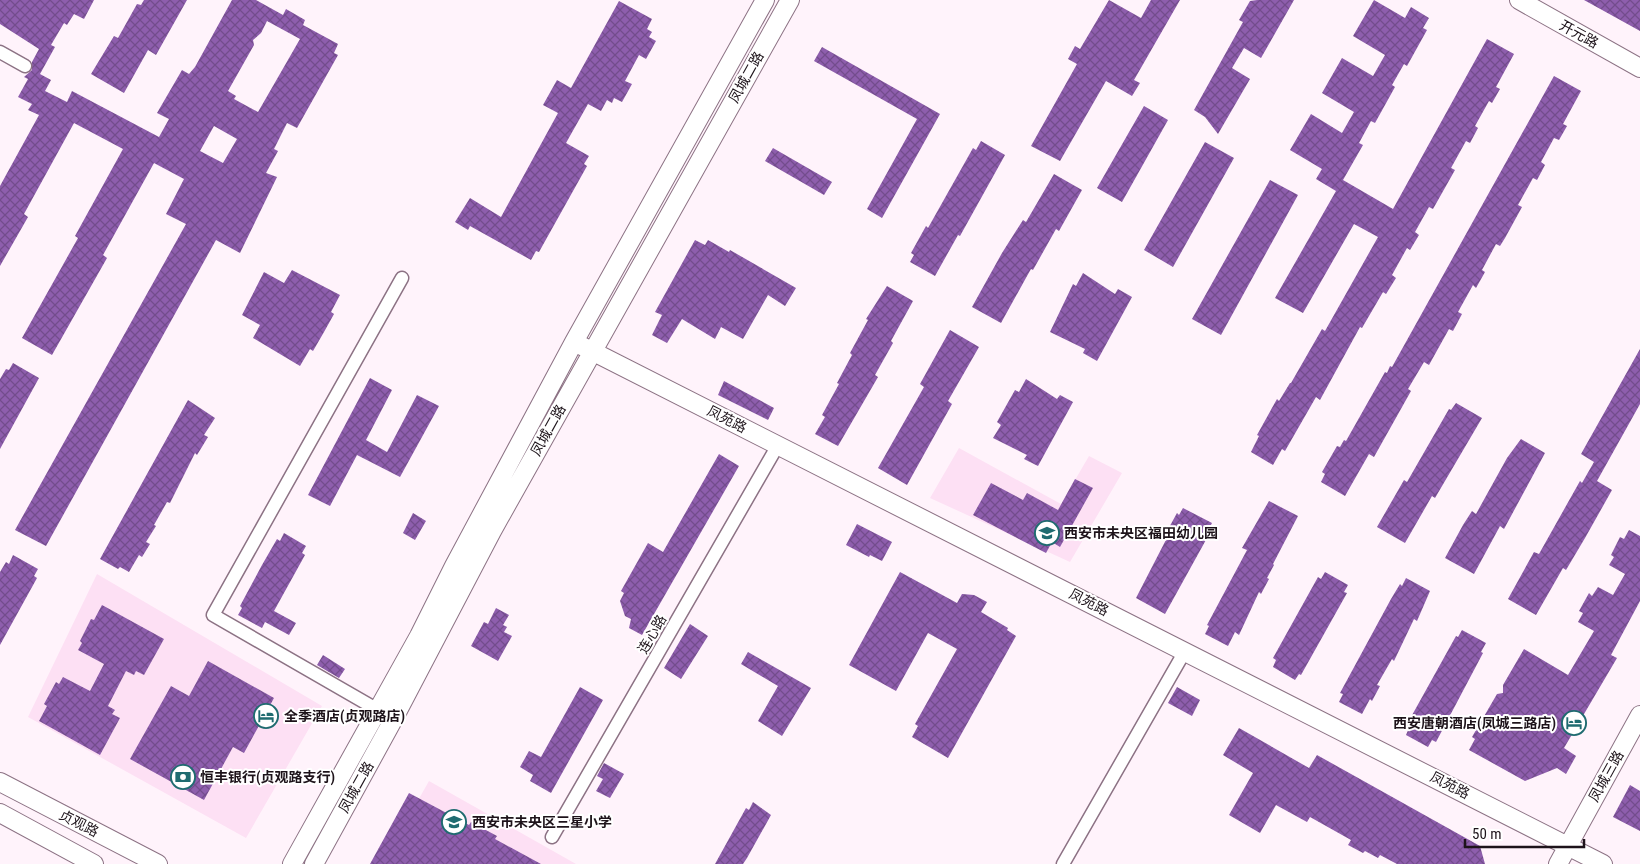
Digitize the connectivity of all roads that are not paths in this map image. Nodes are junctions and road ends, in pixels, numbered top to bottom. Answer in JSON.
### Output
{"nodes":[{"id":1,"x":766,"y":0,"type":"edge"},
{"id":2,"x":790,"y":0,"type":"edge"},
{"id":3,"x":1518,"y":0,"type":"edge"},
{"id":4,"x":0,"y":52,"type":"edge"},
{"id":5,"x":25,"y":66,"type":"dead end"},
{"id":6,"x":1640,"y":68,"type":"edge"},
{"id":7,"x":402,"y":278,"type":"dead end"},
{"id":8,"x":574,"y":342,"type":"junction"},
{"id":9,"x":593,"y":352,"type":"junction"},
{"id":10,"x":778,"y":445,"type":"junction"},
{"id":11,"x":1185,"y":651,"type":"junction"},
{"id":12,"x":378,"y":710,"type":"junction"},
{"id":13,"x":1640,"y":715,"type":"edge"},
{"id":14,"x":0,"y":782,"type":"edge"},
{"id":15,"x":0,"y":813,"type":"edge"},
{"id":16,"x":552,"y":837,"type":"dead end"},
{"id":17,"x":1568,"y":845,"type":"junction"},
{"id":18,"x":94,"y":864,"type":"edge"},
{"id":19,"x":158,"y":864,"type":"edge"},
{"id":20,"x":292,"y":864,"type":"edge"},
{"id":21,"x":314,"y":864,"type":"edge"},
{"id":22,"x":1063,"y":864,"type":"edge"},
{"id":23,"x":1558,"y":864,"type":"edge"},
{"id":24,"x":1603,"y":864,"type":"edge"}],
"edges":[{"from":1,"to":8,"type":"main road","name":"凤城二路"},
{"from":2,"to":9,"type":"main road","name":"凤城二路"},
{"from":3,"to":6,"type":"main road","name":"开元路"},
{"from":4,"to":5,"type":"street"},
{"from":7,"to":12,"type":"street"},
{"from":8,"to":9,"type":"main road","name":"凤苑路"},
{"from":8,"to":12,"type":"main road","name":"凤城二路"},
{"from":9,"to":10,"type":"main road","name":"凤苑路"},
{"from":9,"to":21,"type":"main road","name":"凤城二路"},
{"from":10,"to":11,"type":"main road","name":"凤苑路"},
{"from":10,"to":16,"type":"street","name":"连心路"},
{"from":11,"to":17,"type":"main road","name":"凤苑路"},
{"from":11,"to":22,"type":"street"},
{"from":12,"to":20,"type":"main road","name":"凤城二路"},
{"from":13,"to":17,"type":"main road","name":"凤城三路"},
{"from":14,"to":19,"type":"main road","name":"贞观路"},
{"from":15,"to":18,"type":"main road","name":"贞观路"},
{"from":17,"to":23,"type":"main road","name":"凤城三路"},
{"from":17,"to":24,"type":"main road","name":"凤苑路"}]}
